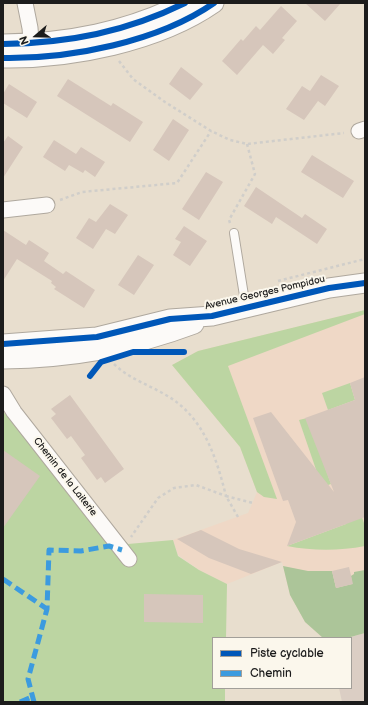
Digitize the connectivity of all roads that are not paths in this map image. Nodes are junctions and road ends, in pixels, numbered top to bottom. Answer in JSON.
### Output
{"nodes":[{"id":1,"x":25,"y":3,"type":"edge"},
{"id":2,"x":186,"y":3,"type":"edge"},
{"id":3,"x":209,"y":4,"type":"edge"},
{"id":4,"x":3,"y":44,"type":"edge"},
{"id":5,"x":32,"y":51,"type":"junction"},
{"id":6,"x":3,"y":58,"type":"edge"},
{"id":7,"x":47,"y":205,"type":"road end"},
{"id":8,"x":3,"y":210,"type":"edge"},
{"id":9,"x":234,"y":233,"type":"road end"},
{"id":10,"x":365,"y":273,"type":"edge"},
{"id":11,"x":365,"y":283,"type":"edge"},
{"id":12,"x":329,"y":288,"type":"junction"},
{"id":13,"x":246,"y":308,"type":"junction"},
{"id":14,"x":212,"y":316,"type":"junction"},
{"id":15,"x":3,"y":344,"type":"edge"},
{"id":16,"x":3,"y":359,"type":"edge"},
{"id":17,"x":3,"y":394,"type":"edge"},
{"id":18,"x":125,"y":555,"type":"road end"}],
"edges":[{"from":1,"to":5,"type":"street"},
{"from":2,"to":5,"type":"street"},
{"from":3,"to":5,"type":"street"},
{"from":4,"to":5,"type":"street"},
{"from":5,"to":6,"type":"street"},
{"from":7,"to":8,"type":"street"},
{"from":9,"to":13,"type":"lane"},
{"from":10,"to":12,"type":"street","name":"Avenue Georges Pompidou"},
{"from":11,"to":12,"type":"street","name":"Avenue Georges Pompidou"},
{"from":12,"to":13,"type":"street","name":"Avenue Georges Pompidou"},
{"from":13,"to":14,"type":"street","name":"Avenue Georges Pompidou"},
{"from":14,"to":15,"type":"street","name":"Avenue Georges Pompidou"},
{"from":14,"to":16,"type":"street","name":"Avenue Georges Pompidou"},
{"from":17,"to":18,"type":"street","name":"Chemin de la Laiterie"}]}
